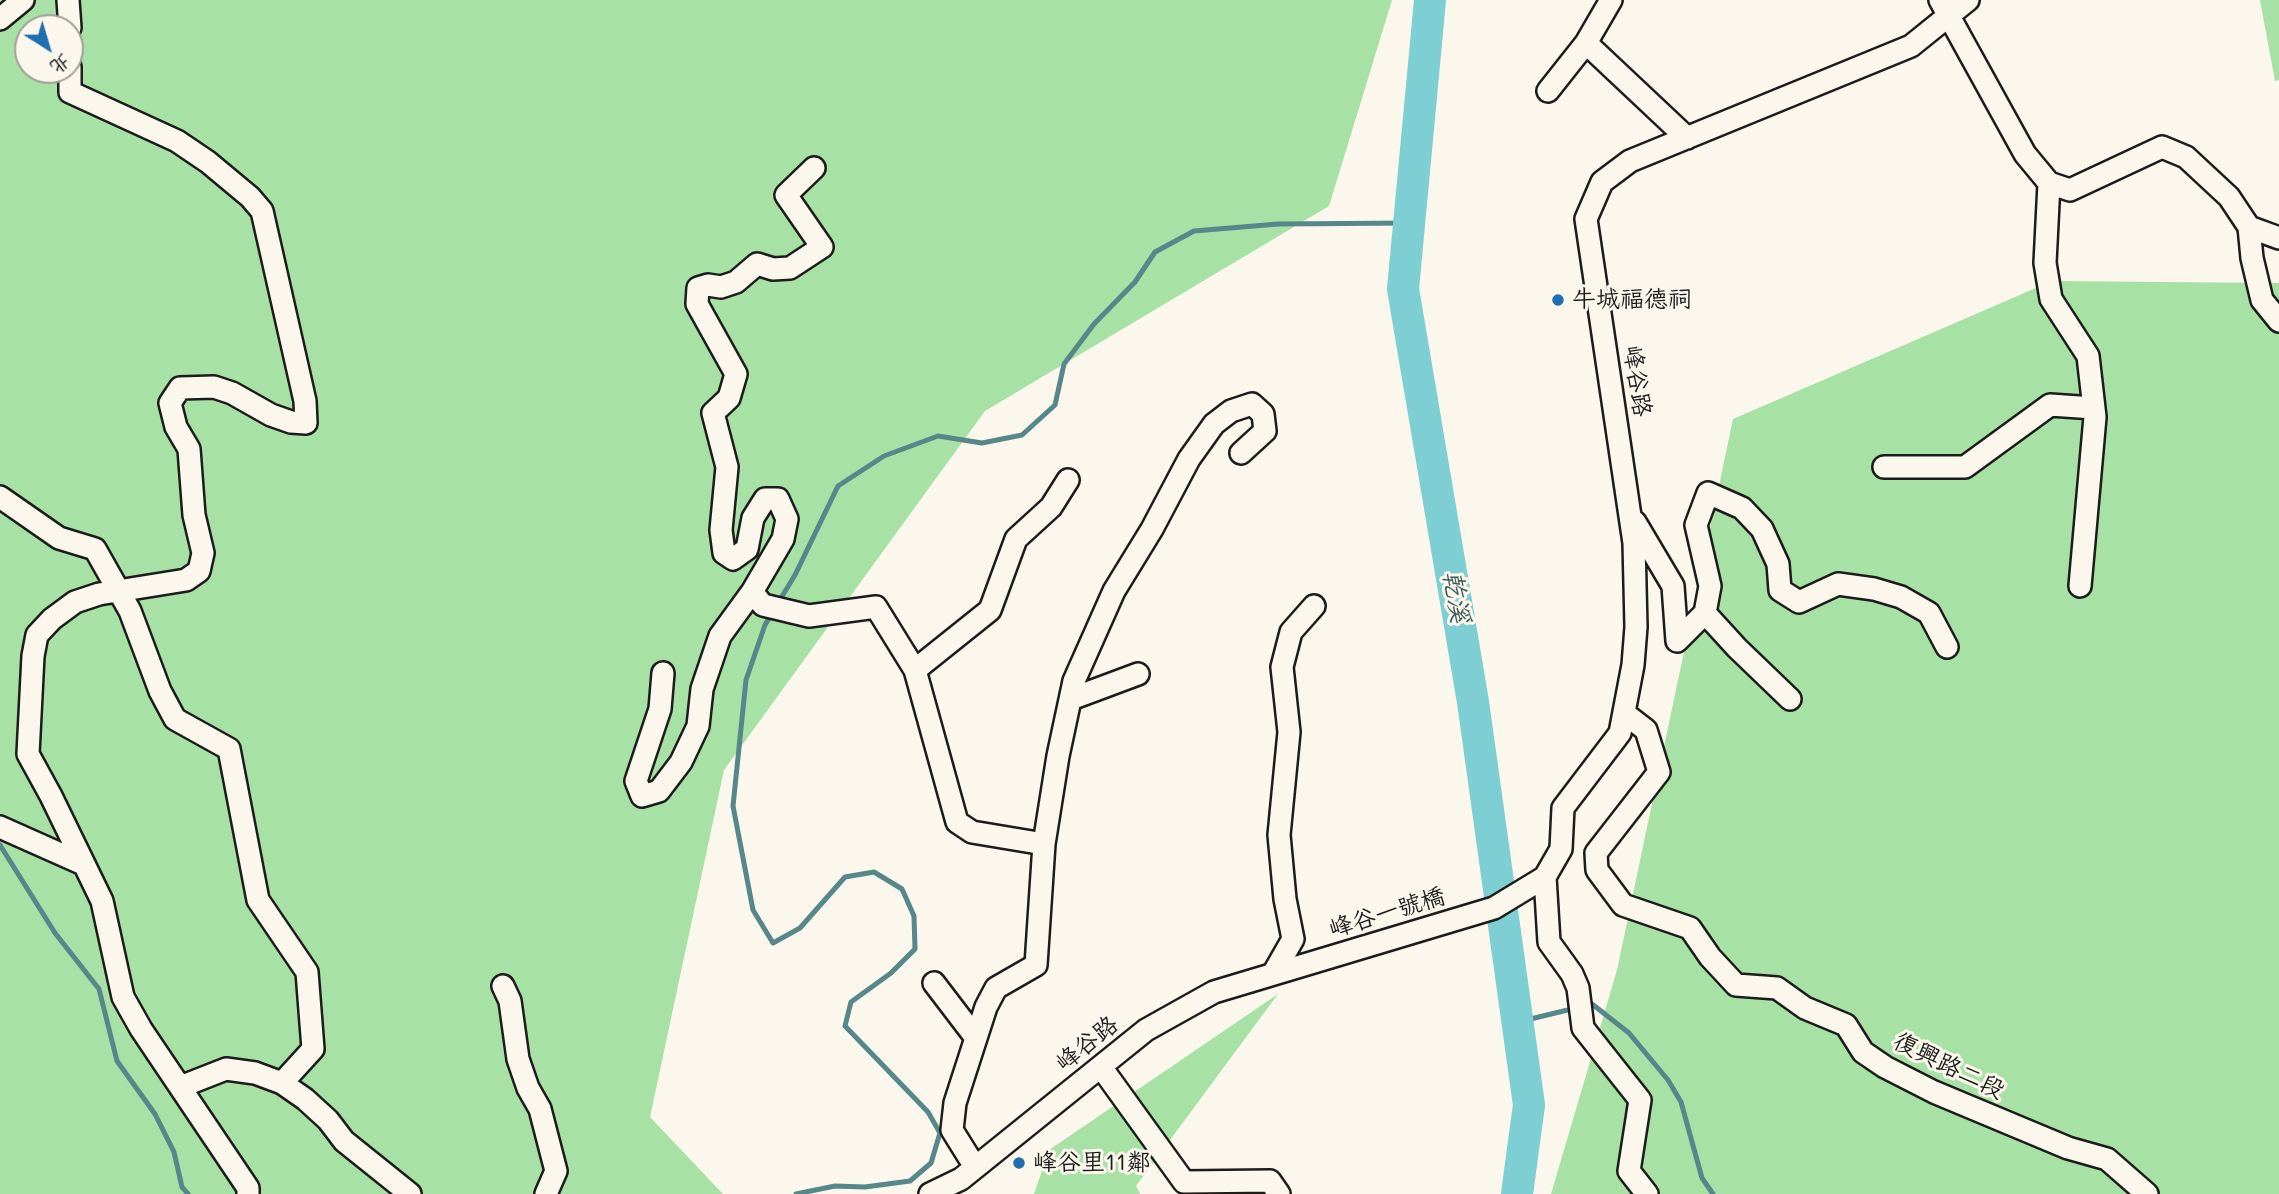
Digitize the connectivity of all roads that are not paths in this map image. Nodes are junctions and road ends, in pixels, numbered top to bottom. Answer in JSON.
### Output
{"nodes":[{"id":1,"x":23,"y":0,"type":"edge"},
{"id":2,"x":1611,"y":0,"type":"edge"},
{"id":3,"x":1968,"y":0,"type":"edge"},
{"id":4,"x":1945,"y":8,"type":"edge"},
{"id":5,"x":0,"y":19,"type":"edge"},
{"id":6,"x":1586,"y":43,"type":"junction"},
{"id":7,"x":70,"y":84,"type":"edge"},
{"id":8,"x":1548,"y":90,"type":"dead end"},
{"id":9,"x":1687,"y":138,"type":"junction"},
{"id":10,"x":814,"y":168,"type":"dead end"},
{"id":11,"x":2049,"y":183,"type":"junction"},
{"id":12,"x":2249,"y":228,"type":"junction"},
{"id":13,"x":2279,"y":238,"type":"edge"},
{"id":14,"x":2279,"y":321,"type":"edge"},
{"id":15,"x":2094,"y":408,"type":"junction"},
{"id":16,"x":1241,"y":453,"type":"dead end"},
{"id":17,"x":1884,"y":467,"type":"dead end"},
{"id":18,"x":1068,"y":480,"type":"dead end"},
{"id":19,"x":0,"y":497,"type":"edge"},
{"id":20,"x":1631,"y":514,"type":"junction"},
{"id":21,"x":2080,"y":586,"type":"dead end"},
{"id":22,"x":119,"y":591,"type":"junction"},
{"id":23,"x":758,"y":599,"type":"junction"},
{"id":24,"x":1314,"y":606,"type":"dead end"},
{"id":25,"x":1705,"y":613,"type":"junction"},
{"id":26,"x":1947,"y":647,"type":"dead end"},
{"id":27,"x":915,"y":670,"type":"junction"},
{"id":28,"x":663,"y":673,"type":"dead end"},
{"id":29,"x":1138,"y":674,"type":"dead end"},
{"id":30,"x":1070,"y":699,"type":"junction"},
{"id":31,"x":1790,"y":699,"type":"dead end"},
{"id":32,"x":1624,"y":713,"type":"junction"},
{"id":33,"x":0,"y":827,"type":"edge"},
{"id":34,"x":1044,"y":844,"type":"junction"},
{"id":35,"x":83,"y":864,"type":"junction"},
{"id":36,"x":1545,"y":878,"type":"junction"},
{"id":37,"x":1295,"y":968,"type":"joint"},
{"id":38,"x":1273,"y":974,"type":"junction"},
{"id":39,"x":934,"y":983,"type":"dead end"},
{"id":40,"x":503,"y":986,"type":"dead end"},
{"id":41,"x":976,"y":1038,"type":"junction"},
{"id":42,"x":1101,"y":1067,"type":"junction"},
{"id":43,"x":282,"y":1083,"type":"junction"},
{"id":44,"x":180,"y":1087,"type":"junction"},
{"id":45,"x":975,"y":1167,"type":"junction"},
{"id":46,"x":2144,"y":1192,"type":"edge"},
{"id":47,"x":248,"y":1194,"type":"edge"},
{"id":48,"x":410,"y":1194,"type":"edge"},
{"id":49,"x":546,"y":1194,"type":"edge"},
{"id":50,"x":930,"y":1194,"type":"edge"},
{"id":51,"x":1279,"y":1194,"type":"edge"},
{"id":52,"x":1647,"y":1194,"type":"edge"}],
"edges":[{"from":1,"to":5,"type":"street"},
{"from":2,"to":6,"type":"street"},
{"from":3,"to":4,"type":"street","name":"峰谷路"},
{"from":4,"to":9,"type":"street","name":"峰谷路"},
{"from":4,"to":11,"type":"street"},
{"from":6,"to":8,"type":"street"},
{"from":6,"to":9,"type":"street"},
{"from":7,"to":22,"type":"street"},
{"from":9,"to":20,"type":"street","name":"峰谷路"},
{"from":10,"to":23,"type":"street"},
{"from":11,"to":12,"type":"street"},
{"from":11,"to":15,"type":"street"},
{"from":12,"to":13,"type":"street"},
{"from":12,"to":14,"type":"street"},
{"from":15,"to":17,"type":"street"},
{"from":15,"to":21,"type":"street"},
{"from":16,"to":30,"type":"street"},
{"from":18,"to":27,"type":"street"},
{"from":19,"to":22,"type":"street"},
{"from":20,"to":25,"type":"street"},
{"from":20,"to":32,"type":"street","name":"峰谷路"},
{"from":22,"to":35,"type":"street"},
{"from":22,"to":43,"type":"street"},
{"from":23,"to":27,"type":"street"},
{"from":23,"to":28,"type":"street"},
{"from":24,"to":38,"type":"street"},
{"from":25,"to":26,"type":"street"},
{"from":25,"to":31,"type":"street"},
{"from":27,"to":34,"type":"street"},
{"from":29,"to":30,"type":"street"},
{"from":30,"to":34,"type":"street"},
{"from":32,"to":36,"type":"street","name":"峰谷路"},
{"from":32,"to":46,"type":"street","name":"復興路二段"},
{"from":33,"to":35,"type":"street"},
{"from":34,"to":41,"type":"street"},
{"from":35,"to":44,"type":"street"},
{"from":36,"to":37,"type":"street","name":"峰谷一號橋"},
{"from":36,"to":52,"type":"street"},
{"from":37,"to":38,"type":"street","name":"峰谷路"},
{"from":38,"to":42,"type":"street","name":"峰谷路"},
{"from":39,"to":41,"type":"street"},
{"from":40,"to":49,"type":"street"},
{"from":41,"to":45,"type":"street"},
{"from":42,"to":45,"type":"street","name":"峰谷路"},
{"from":42,"to":51,"type":"street"},
{"from":43,"to":44,"type":"street"},
{"from":43,"to":48,"type":"street"},
{"from":44,"to":47,"type":"street"},
{"from":45,"to":50,"type":"street","name":"峰谷路"}]}
